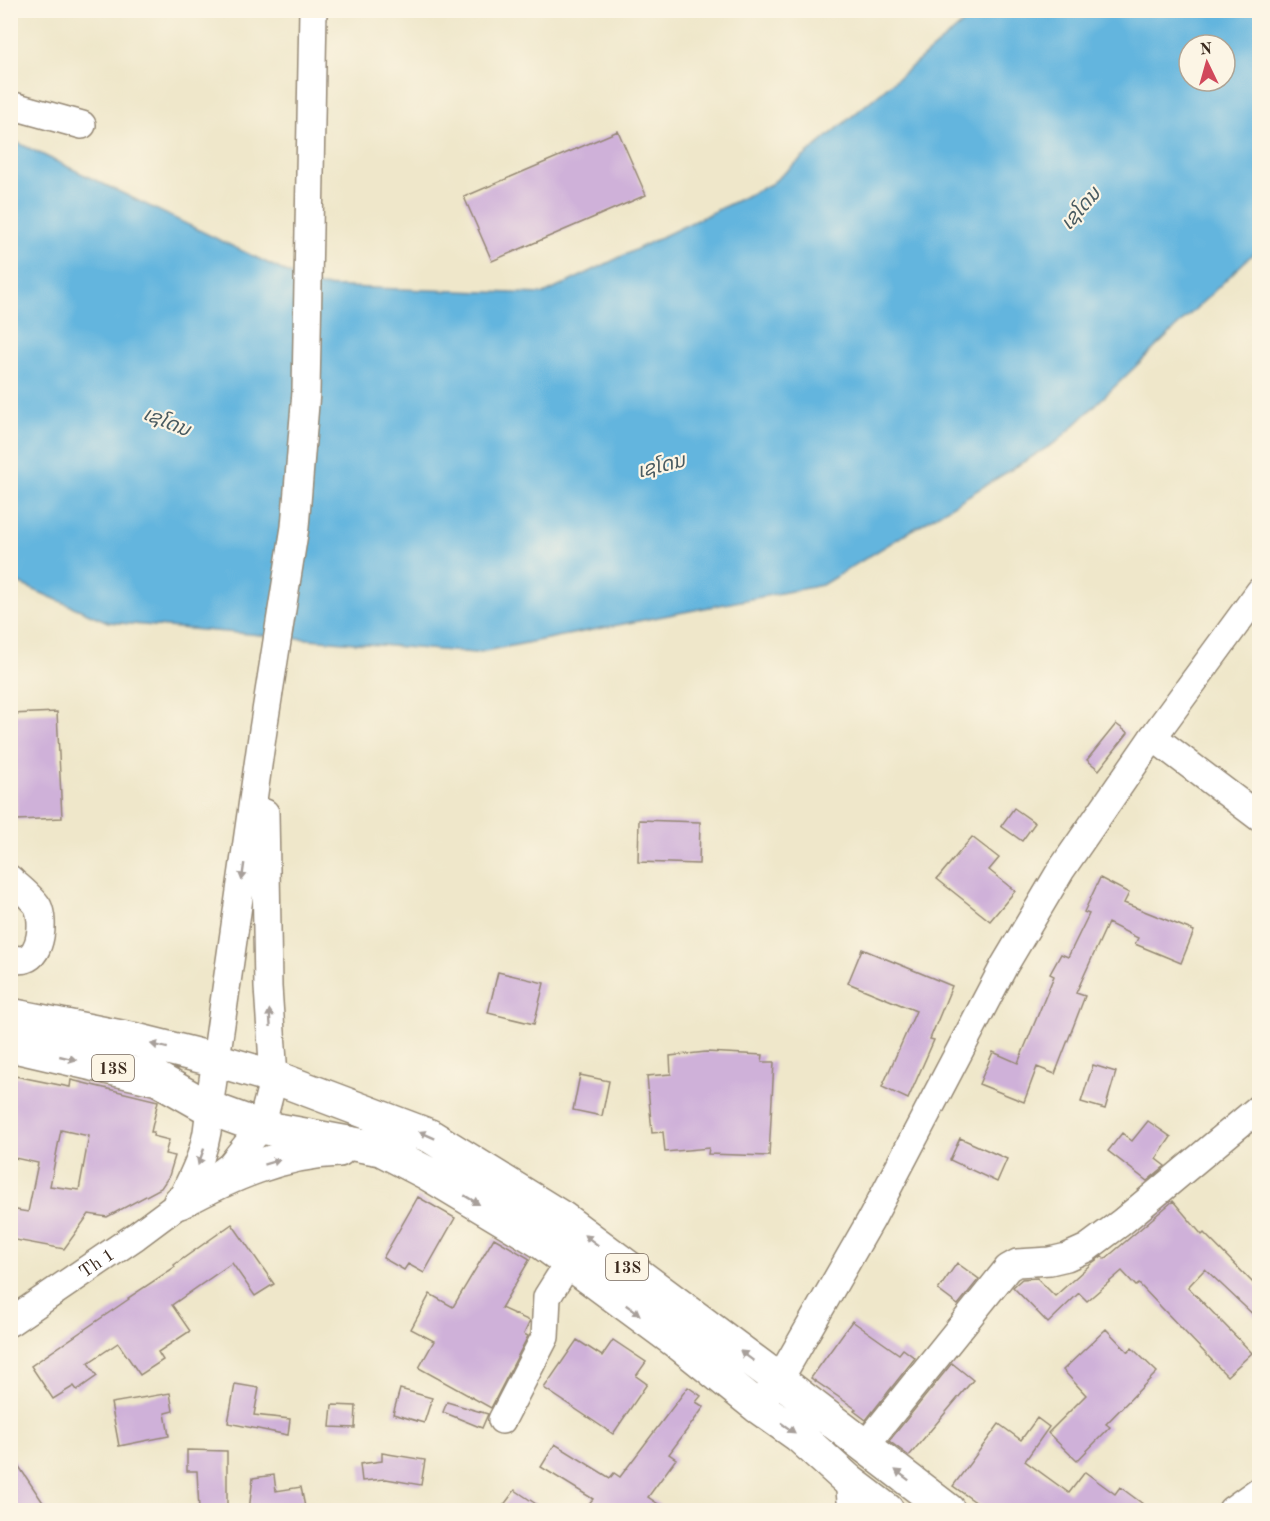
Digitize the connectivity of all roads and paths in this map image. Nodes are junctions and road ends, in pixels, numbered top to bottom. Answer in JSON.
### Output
{"nodes":[{"id":1,"x":313,"y":10,"type":"edge"},
{"id":2,"x":10,"y":105,"type":"edge"},
{"id":3,"x":82,"y":125,"type":"dead end"},
{"id":4,"x":1260,"y":591,"type":"edge"},
{"id":5,"x":263,"y":730,"type":"junction"},
{"id":6,"x":1153,"y":737,"type":"junction"},
{"id":7,"x":1260,"y":818,"type":"edge"},
{"id":8,"x":10,"y":879,"type":"edge"},
{"id":9,"x":10,"y":959,"type":"edge"},
{"id":10,"x":10,"y":1015,"type":"edge"},
{"id":11,"x":10,"y":1045,"type":"edge"},
{"id":12,"x":216,"y":1060,"type":"junction"},
{"id":13,"x":274,"y":1077,"type":"junction"},
{"id":14,"x":1260,"y":1107,"type":"edge"},
{"id":15,"x":209,"y":1108,"type":"junction"},
{"id":16,"x":261,"y":1126,"type":"junction"},
{"id":17,"x":381,"y":1149,"type":"junction"},
{"id":18,"x":180,"y":1202,"type":"junction"},
{"id":19,"x":569,"y":1262,"type":"junction"},
{"id":20,"x":10,"y":1322,"type":"edge"},
{"id":21,"x":779,"y":1380,"type":"junction"},
{"id":22,"x":757,"y":1406,"type":"junction"},
{"id":23,"x":502,"y":1420,"type":"dead end"},
{"id":24,"x":864,"y":1447,"type":"junction"},
{"id":25,"x":1260,"y":1490,"type":"edge"},
{"id":26,"x":850,"y":1496,"type":"edge"},
{"id":27,"x":887,"y":1510,"type":"edge"},
{"id":28,"x":948,"y":1510,"type":"edge"},
{"id":29,"x":1232,"y":1510,"type":"edge"}],
"edges":[{"from":1,"to":5,"type":"street"},
{"from":2,"to":3,"type":"street"},
{"from":4,"to":6,"type":"street"},
{"from":5,"to":12,"type":"street","name":"Th 1","one_way":true},
{"from":13,"to":5,"type":"street","one_way":true},
{"from":6,"to":7,"type":"street"},
{"from":6,"to":21,"type":"street"},
{"from":8,"to":9,"type":"street"},
{"from":12,"to":10,"type":"highway","number":"13S","one_way":true},
{"from":11,"to":15,"type":"highway","number":"13S","one_way":true},
{"from":12,"to":13,"type":"highway","number":"13S"},
{"from":12,"to":15,"type":"street","name":"Th 1"},
{"from":13,"to":16,"type":"street"},
{"from":21,"to":13,"type":"highway","number":"13S","one_way":true},
{"from":14,"to":24,"type":"street"},
{"from":15,"to":16,"type":"highway","number":"13S"},
{"from":15,"to":18,"type":"street","name":"Th 1","one_way":true},
{"from":16,"to":17,"type":"highway","number":"13S"},
{"from":16,"to":18,"type":"street","name":"Th 1"},
{"from":18,"to":17,"type":"highway","one_way":true},
{"from":17,"to":19,"type":"highway","number":"13S","one_way":true},
{"from":18,"to":20,"type":"street","name":"Th 1"},
{"from":19,"to":22,"type":"highway","number":"13S","one_way":true},
{"from":19,"to":23,"type":"street"},
{"from":21,"to":22,"type":"street"},
{"from":21,"to":24,"type":"highway","number":"13S"},
{"from":22,"to":26,"type":"highway","number":"13S","one_way":true},
{"from":28,"to":24,"type":"highway","number":"13S","one_way":true},
{"from":25,"to":29,"type":"street"},
{"from":26,"to":27,"type":"highway","number":"13S"}]}
